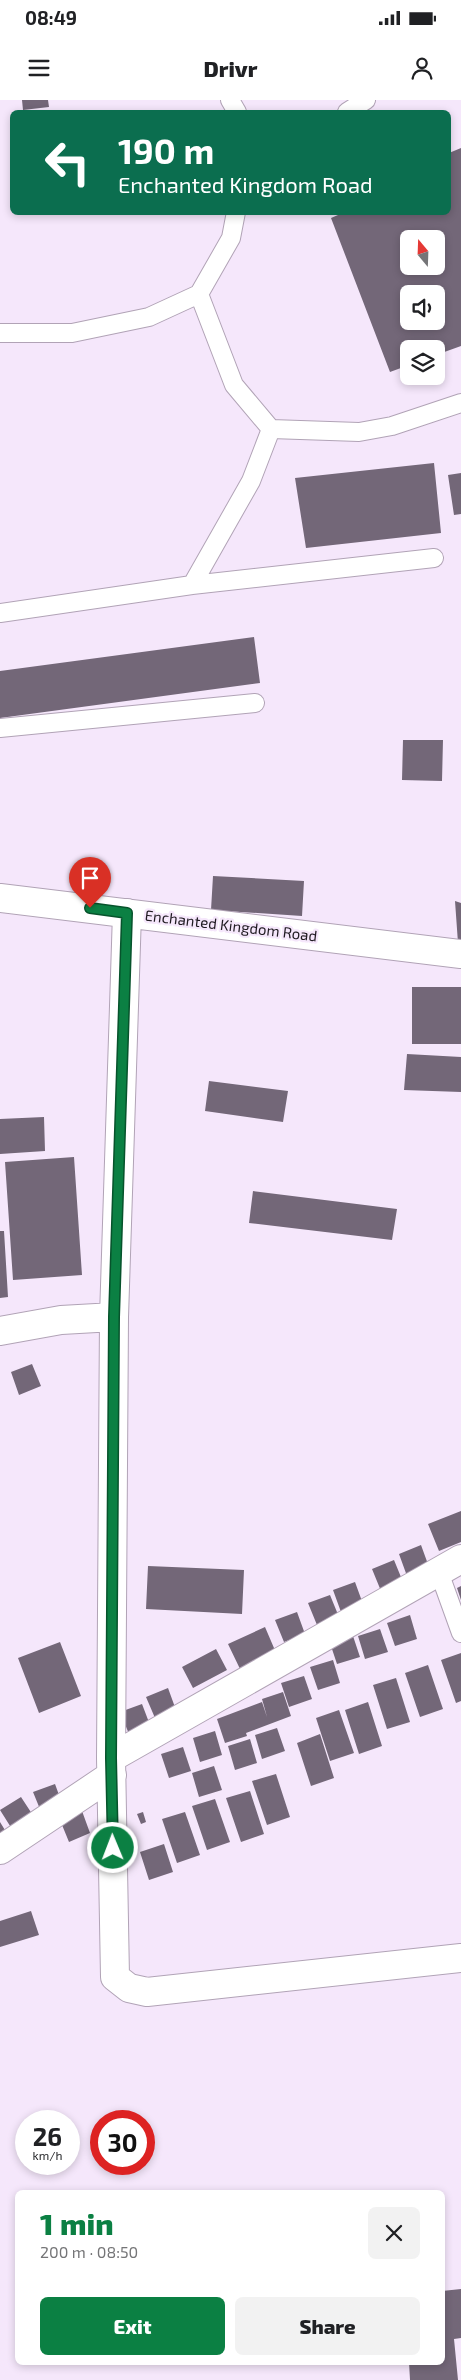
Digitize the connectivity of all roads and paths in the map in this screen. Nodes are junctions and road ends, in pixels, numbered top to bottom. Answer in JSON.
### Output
{"nodes":[{"id":1,"x":366,"y":100,"type":"edge"},
{"id":2,"x":350,"y":110,"type":"edge"},
{"id":3,"x":235,"y":215,"type":"edge"},
{"id":4,"x":199,"y":294,"type":"junction"},
{"id":5,"x":0,"y":333,"type":"edge"},
{"id":6,"x":461,"y":403,"type":"edge"},
{"id":7,"x":271,"y":430,"type":"junction"},
{"id":8,"x":434,"y":558,"type":"dead end"},
{"id":9,"x":192,"y":585,"type":"junction"},
{"id":10,"x":0,"y":613,"type":"edge"},
{"id":11,"x":254,"y":704,"type":"dead end"},
{"id":12,"x":0,"y":728,"type":"edge"},
{"id":13,"x":0,"y":898,"type":"edge"},
{"id":14,"x":127,"y":913,"type":"junction"},
{"id":15,"x":461,"y":954,"type":"edge"},
{"id":16,"x":114,"y":1317,"type":"junction"},
{"id":17,"x":0,"y":1331,"type":"edge"},
{"id":18,"x":450,"y":1565,"type":"edge"},
{"id":19,"x":461,"y":1633,"type":"edge"},
{"id":20,"x":112,"y":1767,"type":"junction"},
{"id":21,"x":0,"y":1850,"type":"edge"},
{"id":22,"x":461,"y":1958,"type":"edge"}],
"edges":[{"from":1,"to":2,"type":"lane"},
{"from":3,"to":4,"type":"lane"},
{"from":4,"to":5,"type":"lane"},
{"from":4,"to":7,"type":"lane"},
{"from":6,"to":7,"type":"lane"},
{"from":7,"to":9,"type":"lane"},
{"from":8,"to":9,"type":"lane"},
{"from":9,"to":10,"type":"lane"},
{"from":11,"to":12,"type":"lane"},
{"from":13,"to":14,"type":"street","name":"Enchanted Kingdom Road"},
{"from":14,"to":15,"type":"street","name":"Enchanted Kingdom Road"},
{"from":14,"to":16,"type":"street"},
{"from":16,"to":17,"type":"street"},
{"from":16,"to":20,"type":"street"},
{"from":18,"to":19,"type":"lane"},
{"from":18,"to":20,"type":"street"},
{"from":20,"to":21,"type":"street"},
{"from":20,"to":22,"type":"street"}]}
